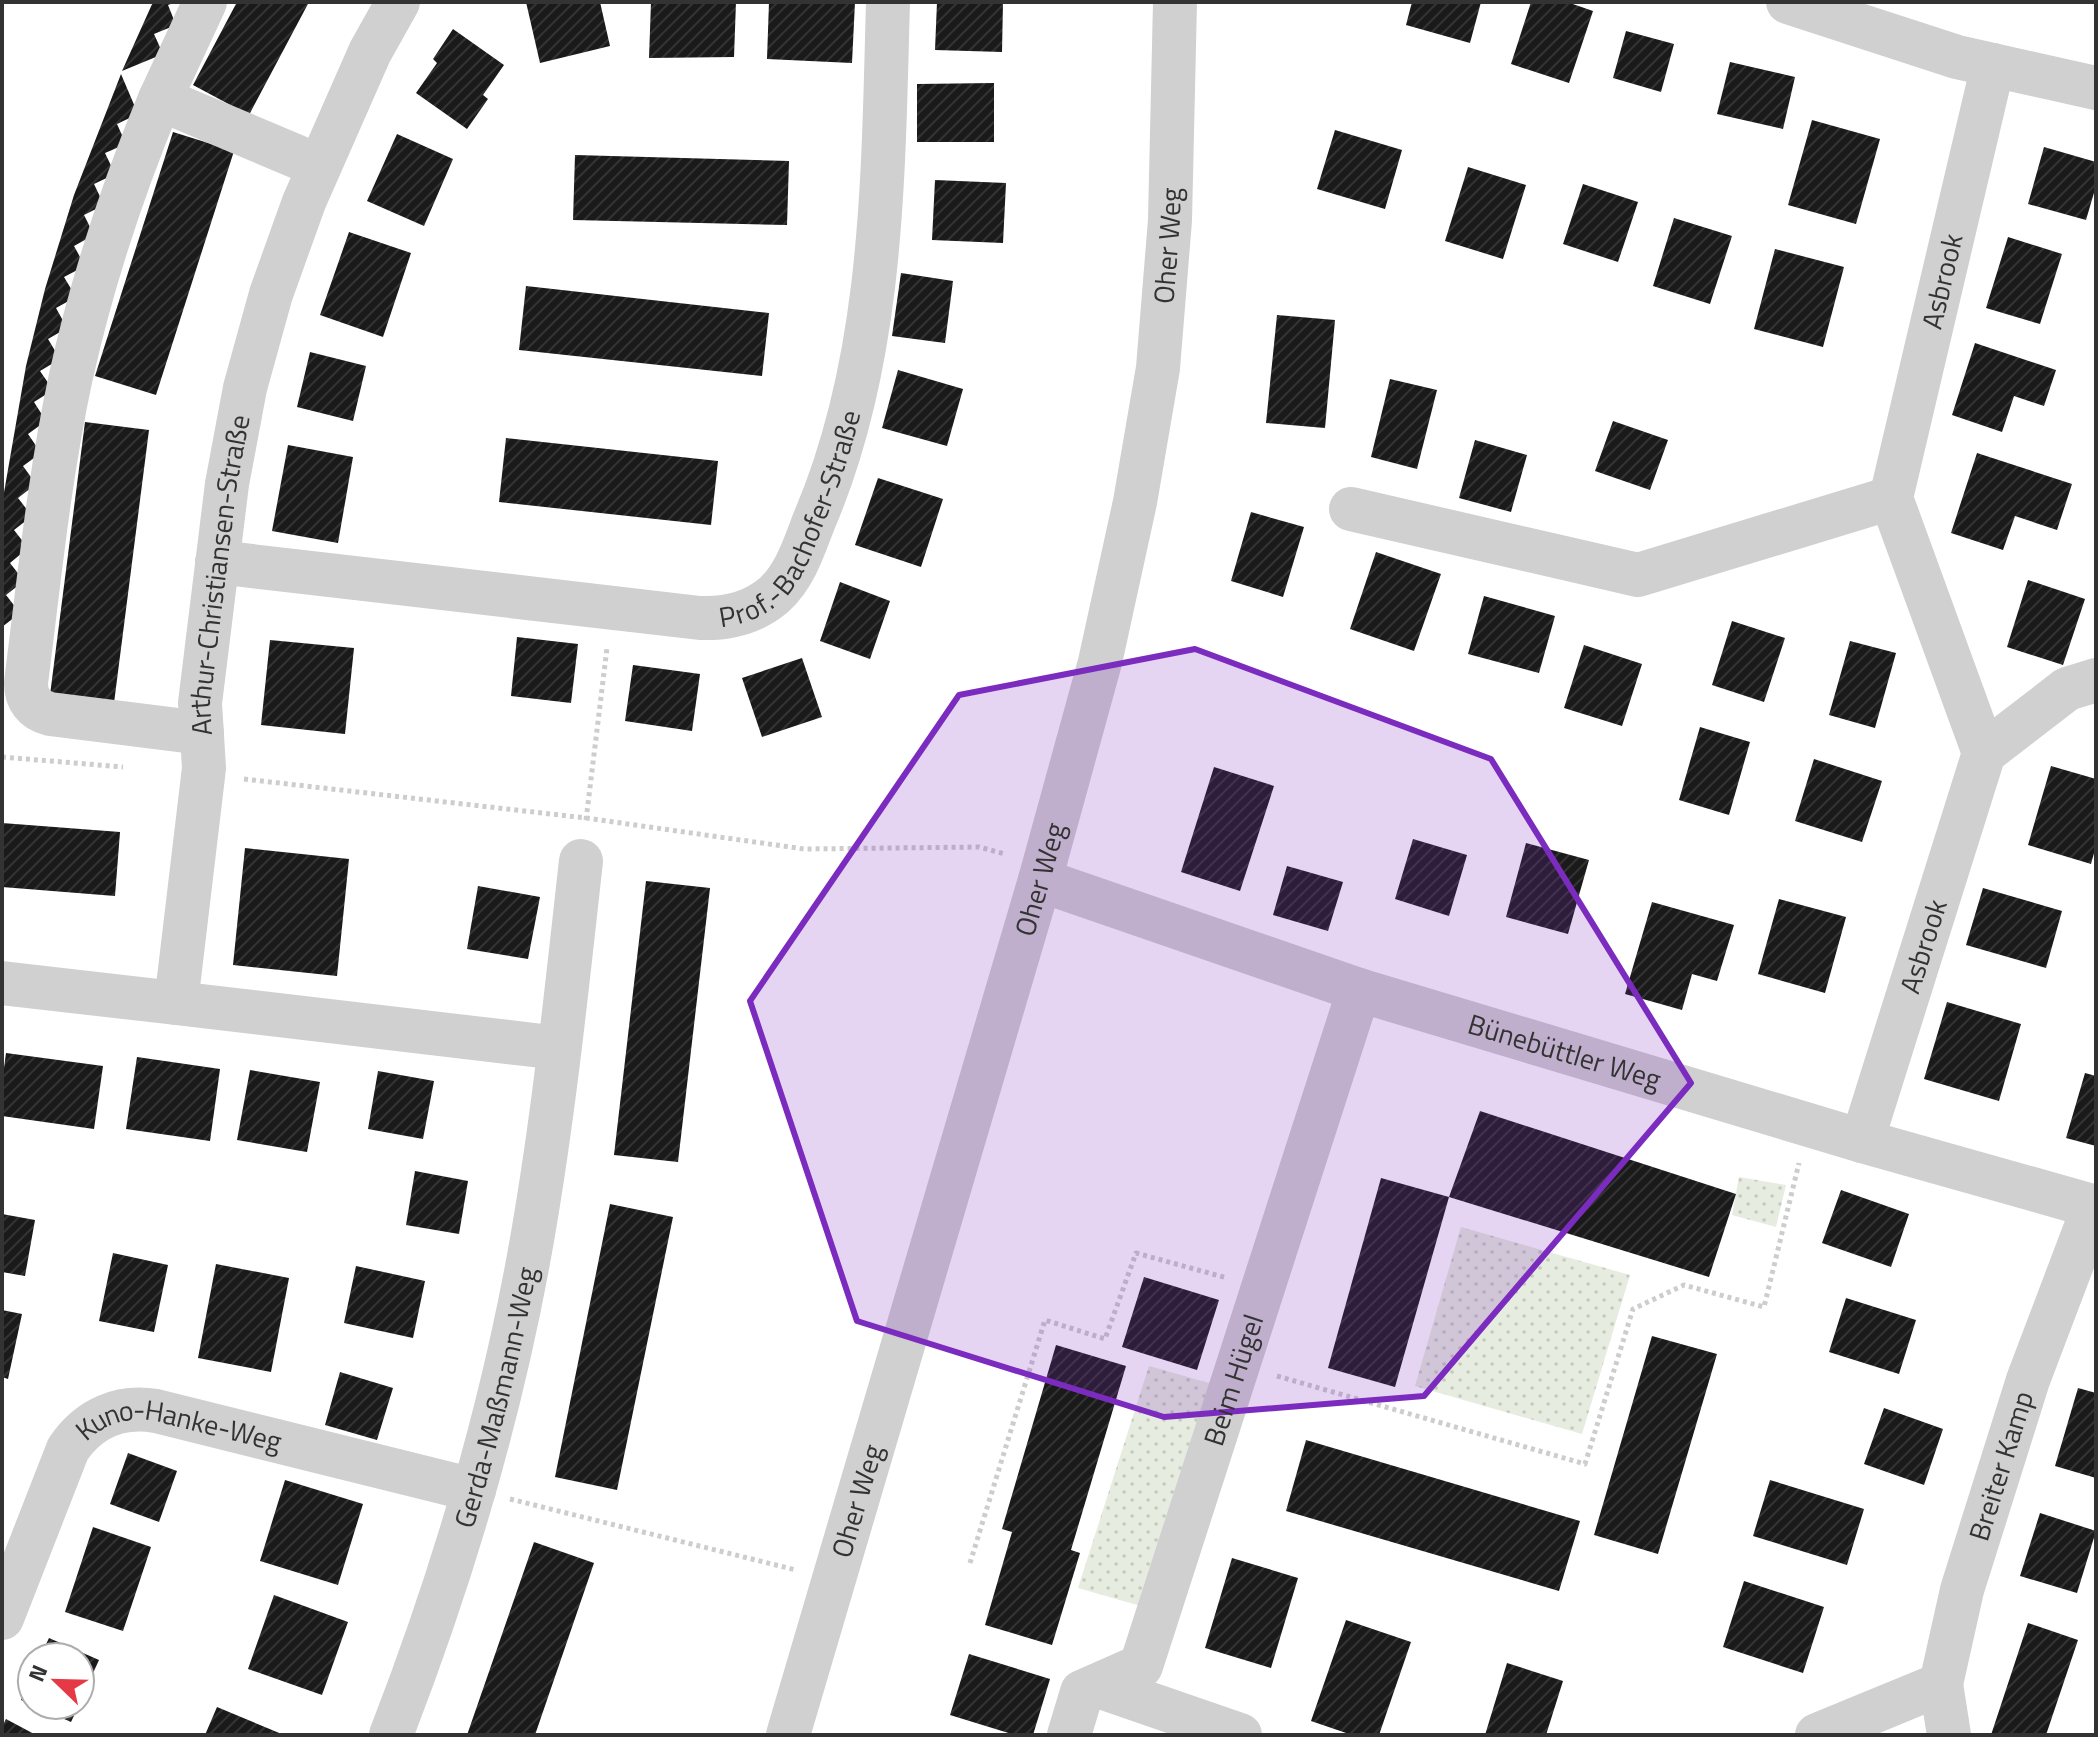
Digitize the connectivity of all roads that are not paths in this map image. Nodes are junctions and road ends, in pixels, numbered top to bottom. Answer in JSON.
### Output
{"nodes":[{"id":1,"x":205,"y":2,"type":"edge"},
{"id":2,"x":398,"y":2,"type":"edge"},
{"id":3,"x":888,"y":2,"type":"edge"},
{"id":4,"x":1175,"y":2,"type":"edge"},
{"id":5,"x":1788,"y":2,"type":"edge"},
{"id":6,"x":1975,"y":61,"type":"junction"},
{"id":7,"x":2096,"y":88,"type":"edge"},
{"id":8,"x":160,"y":99,"type":"junction"},
{"id":9,"x":319,"y":166,"type":"junction"},
{"id":10,"x":1891,"y":498,"type":"junction"},
{"id":11,"x":1351,"y":509,"type":"dead end"},
{"id":12,"x":217,"y":562,"type":"junction"},
{"id":13,"x":2096,"y":680,"type":"edge"},
{"id":14,"x":1984,"y":753,"type":"junction"},
{"id":15,"x":203,"y":754,"type":"junction"},
{"id":16,"x":581,"y":861,"type":"road end"},
{"id":17,"x":1042,"y":873,"type":"junction"},
{"id":18,"x":2,"y":983,"type":"edge"},
{"id":19,"x":1359,"y":990,"type":"junction"},
{"id":20,"x":176,"y":1003,"type":"junction"},
{"id":21,"x":559,"y":1048,"type":"junction"},
{"id":22,"x":1862,"y":1141,"type":"junction"},
{"id":23,"x":2095,"y":1206,"type":"edge"},
{"id":24,"x":474,"y":1490,"type":"junction"},
{"id":25,"x":2,"y":1618,"type":"edge"},
{"id":26,"x":1941,"y":1684,"type":"junction"},
{"id":27,"x":1098,"y":1686,"type":"junction"},
{"id":28,"x":391,"y":1735,"type":"edge"},
{"id":29,"x":788,"y":1735,"type":"edge"},
{"id":30,"x":1069,"y":1735,"type":"edge"},
{"id":31,"x":1240,"y":1735,"type":"edge"},
{"id":32,"x":1817,"y":1735,"type":"edge"},
{"id":33,"x":1949,"y":1735,"type":"edge"}],
"edges":[{"from":1,"to":8,"type":"street"},
{"from":2,"to":9,"type":"street","name":"Arthur-Christiansen-Straße"},
{"from":3,"to":12,"type":"street","name":"Prof.-Bachofer-Straße"},
{"from":4,"to":17,"type":"street","name":"Oher Weg"},
{"from":5,"to":6,"type":"street"},
{"from":6,"to":7,"type":"street"},
{"from":6,"to":10,"type":"street","name":"Asbrook"},
{"from":8,"to":9,"type":"street"},
{"from":8,"to":15,"type":"street"},
{"from":9,"to":12,"type":"street","name":"Arthur-Christiansen-Straße"},
{"from":10,"to":11,"type":"street"},
{"from":10,"to":14,"type":"street"},
{"from":12,"to":15,"type":"street","name":"Arthur-Christiansen-Straße"},
{"from":13,"to":14,"type":"street"},
{"from":14,"to":22,"type":"street","name":"Asbrook"},
{"from":15,"to":20,"type":"street","name":"Arthur-Christiansen-Straße"},
{"from":16,"to":21,"type":"street","name":"Gerda-Maßmann-Weg"},
{"from":17,"to":19,"type":"street","name":"Bünebüttler Weg"},
{"from":17,"to":29,"type":"street","name":"Oher Weg"},
{"from":18,"to":20,"type":"street"},
{"from":19,"to":22,"type":"street","name":"Bünebüttler Weg"},
{"from":19,"to":27,"type":"street","name":"Beim Hügel"},
{"from":20,"to":21,"type":"street"},
{"from":21,"to":24,"type":"street","name":"Gerda-Maßmann-Weg"},
{"from":22,"to":23,"type":"street","name":"Bünebüttler Weg"},
{"from":23,"to":26,"type":"street","name":"Breiter Kamp"},
{"from":24,"to":25,"type":"street","name":"Kuno-Hanke-Weg"},
{"from":24,"to":28,"type":"street","name":"Gerda-Maßmann-Weg"},
{"from":26,"to":32,"type":"street"},
{"from":26,"to":33,"type":"street","name":"Breiter Kamp"},
{"from":27,"to":30,"type":"street","name":"Beim Hügel"},
{"from":27,"to":31,"type":"street"}]}
